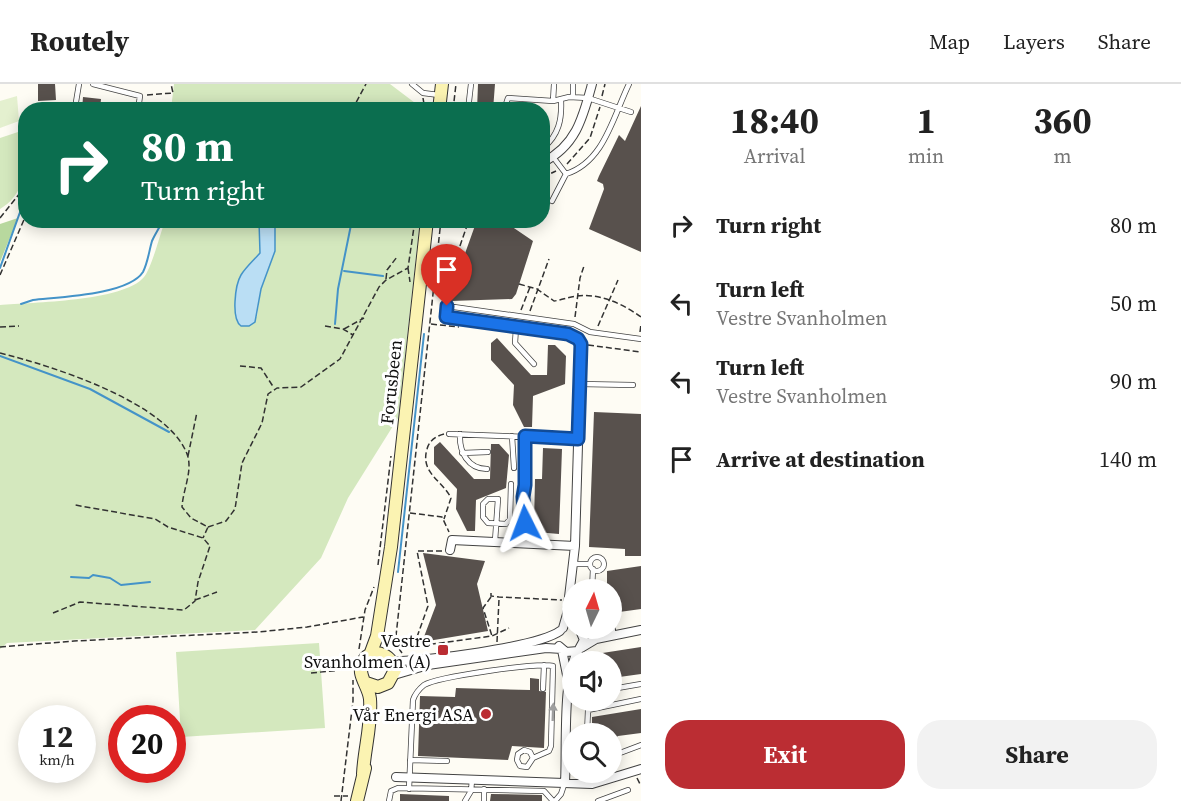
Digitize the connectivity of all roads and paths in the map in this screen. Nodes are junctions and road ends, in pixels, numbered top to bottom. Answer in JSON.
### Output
{"nodes":[{"id":1,"x":78,"y":84,"type":"edge"},
{"id":2,"x":93,"y":84,"type":"edge"},
{"id":3,"x":171,"y":84,"type":"edge"},
{"id":4,"x":366,"y":84,"type":"edge"},
{"id":5,"x":412,"y":84,"type":"edge"},
{"id":6,"x":456,"y":84,"type":"edge"},
{"id":7,"x":471,"y":84,"type":"edge"},
{"id":8,"x":554,"y":84,"type":"edge"},
{"id":9,"x":573,"y":84,"type":"edge"},
{"id":10,"x":592,"y":84,"type":"edge"},
{"id":11,"x":605,"y":84,"type":"edge"},
{"id":12,"x":629,"y":84,"type":"edge"},
{"id":13,"x":441,"y":89,"type":"edge"},
{"id":14,"x":423,"y":93,"type":"junction"},
{"id":15,"x":140,"y":96,"type":"junction"},
{"id":16,"x":573,"y":97,"type":"junction"},
{"id":17,"x":588,"y":98,"type":"junction"},
{"id":18,"x":561,"y":100,"type":"junction"},
{"id":19,"x":553,"y":101,"type":"junction"},
{"id":20,"x":601,"y":101,"type":"junction"},
{"id":21,"x":76,"y":102,"type":"edge"},
{"id":22,"x":139,"y":102,"type":"edge"},
{"id":23,"x":356,"y":102,"type":"edge"},
{"id":24,"x":424,"y":102,"type":"edge"},
{"id":25,"x":454,"y":102,"type":"edge"},
{"id":26,"x":469,"y":102,"type":"edge"},
{"id":27,"x":506,"y":102,"type":"edge"},
{"id":28,"x":618,"y":107,"type":"junction"},
{"id":29,"x":631,"y":112,"type":"dead end"},
{"id":30,"x":550,"y":142,"type":"edge"},
{"id":31,"x":553,"y":157,"type":"junction"},
{"id":32,"x":550,"y":158,"type":"edge"},
{"id":33,"x":562,"y":168,"type":"junction"},
{"id":34,"x":550,"y":174,"type":"edge"},
{"id":35,"x":566,"y":174,"type":"junction"},
{"id":36,"x":18,"y":196,"type":"edge"},
{"id":37,"x":552,"y":201,"type":"dead end"},
{"id":38,"x":0,"y":218,"type":"edge"},
{"id":39,"x":20,"y":228,"type":"edge"},
{"id":40,"x":414,"y":228,"type":"edge"},
{"id":41,"x":426,"y":228,"type":"edge"},
{"id":42,"x":440,"y":228,"type":"edge"},
{"id":43,"x":466,"y":228,"type":"edge"},
{"id":44,"x":397,"y":257,"type":"dead end"},
{"id":45,"x":549,"y":260,"type":"dead end"},
{"id":46,"x":585,"y":266,"type":"dead end"},
{"id":47,"x":408,"y":268,"type":"junction"},
{"id":48,"x":453,"y":270,"type":"joint"},
{"id":49,"x":0,"y":275,"type":"edge"},
{"id":50,"x":386,"y":280,"type":"junction"},
{"id":51,"x":618,"y":280,"type":"dead end"},
{"id":52,"x":410,"y":283,"type":"dead end"},
{"id":53,"x":519,"y":284,"type":"dead end"},
{"id":54,"x":530,"y":287,"type":"junction"},
{"id":55,"x":537,"y":289,"type":"junction"},
{"id":56,"x":578,"y":296,"type":"junction"},
{"id":57,"x":608,"y":300,"type":"junction"},
{"id":58,"x":447,"y":306,"type":"junction"},
{"id":59,"x":519,"y":317,"type":"junction"},
{"id":60,"x":641,"y":317,"type":"edge"},
{"id":61,"x":364,"y":318,"type":"junction"},
{"id":62,"x":529,"y":318,"type":"junction"},
{"id":63,"x":574,"y":324,"type":"junction"},
{"id":64,"x":641,"y":324,"type":"edge"},
{"id":65,"x":19,"y":326,"type":"dead end"},
{"id":66,"x":325,"y":326,"type":"dead end"},
{"id":67,"x":0,"y":327,"type":"edge"},
{"id":68,"x":516,"y":328,"type":"junction"},
{"id":69,"x":344,"y":329,"type":"junction"},
{"id":70,"x":584,"y":329,"type":"junction"},
{"id":71,"x":597,"y":333,"type":"junction"},
{"id":72,"x":354,"y":335,"type":"junction"},
{"id":73,"x":578,"y":339,"type":"junction"},
{"id":74,"x":640,"y":339,"type":"edge"},
{"id":75,"x":586,"y":345,"type":"dead end"},
{"id":76,"x":641,"y":352,"type":"edge"},
{"id":77,"x":0,"y":353,"type":"edge"},
{"id":78,"x":534,"y":364,"type":"dead end"},
{"id":79,"x":240,"y":366,"type":"dead end"},
{"id":80,"x":580,"y":384,"type":"junction"},
{"id":81,"x":633,"y":385,"type":"dead end"},
{"id":82,"x":274,"y":389,"type":"junction"},
{"id":83,"x":197,"y":412,"type":"dead end"},
{"id":84,"x":449,"y":434,"type":"joint"},
{"id":85,"x":460,"y":434,"type":"junction"},
{"id":86,"x":512,"y":436,"type":"junction"},
{"id":87,"x":525,"y":436,"type":"junction"},
{"id":88,"x":578,"y":439,"type":"junction"},
{"id":89,"x":488,"y":452,"type":"dead end"},
{"id":90,"x":462,"y":453,"type":"junction"},
{"id":91,"x":391,"y":456,"type":"dead end"},
{"id":92,"x":188,"y":457,"type":"junction"},
{"id":93,"x":514,"y":468,"type":"dead end"},
{"id":94,"x":487,"y":470,"type":"dead end"},
{"id":95,"x":511,"y":484,"type":"dead end"},
{"id":96,"x":75,"y":505,"type":"dead end"},
{"id":97,"x":409,"y":512,"type":"junction"},
{"id":98,"x":444,"y":519,"type":"junction"},
{"id":99,"x":496,"y":523,"type":"junction"},
{"id":100,"x":208,"y":527,"type":"junction"},
{"id":101,"x":533,"y":529,"type":"dead end"},
{"id":102,"x":203,"y":538,"type":"junction"},
{"id":103,"x":452,"y":540,"type":"junction"},
{"id":104,"x":495,"y":542,"type":"junction"},
{"id":105,"x":575,"y":546,"type":"junction"},
{"id":106,"x":390,"y":547,"type":"junction"},
{"id":107,"x":450,"y":550,"type":"joint"},
{"id":108,"x":573,"y":564,"type":"junction"},
{"id":109,"x":378,"y":568,"type":"dead end"},
{"id":110,"x":574,"y":579,"type":"edge"},
{"id":111,"x":592,"y":579,"type":"edge"},
{"id":112,"x":375,"y":583,"type":"dead end"},
{"id":113,"x":217,"y":592,"type":"dead end"},
{"id":114,"x":499,"y":597,"type":"junction"},
{"id":115,"x":562,"y":600,"type":"edge"},
{"id":116,"x":195,"y":601,"type":"junction"},
{"id":117,"x":53,"y":613,"type":"dead end"},
{"id":118,"x":364,"y":617,"type":"junction"},
{"id":119,"x":641,"y":625,"type":"edge"},
{"id":120,"x":509,"y":628,"type":"dead end"},
{"id":121,"x":622,"y":628,"type":"edge"},
{"id":122,"x":561,"y":629,"type":"junction"},
{"id":123,"x":641,"y":630,"type":"edge"},
{"id":124,"x":498,"y":634,"type":"junction"},
{"id":125,"x":492,"y":636,"type":"junction"},
{"id":126,"x":583,"y":639,"type":"edge"},
{"id":127,"x":459,"y":642,"type":"junction"},
{"id":128,"x":497,"y":643,"type":"dead end"},
{"id":129,"x":459,"y":646,"type":"dead end"},
{"id":130,"x":0,"y":647,"type":"edge"},
{"id":131,"x":579,"y":649,"type":"junction"},
{"id":132,"x":562,"y":650,"type":"junction"},
{"id":133,"x":364,"y":653,"type":"junction"},
{"id":134,"x":405,"y":656,"type":"dead end"},
{"id":135,"x":389,"y":658,"type":"junction"},
{"id":136,"x":544,"y":665,"type":"junction"},
{"id":137,"x":355,"y":668,"type":"junction"},
{"id":138,"x":311,"y":673,"type":"dead end"},
{"id":139,"x":394,"y":675,"type":"junction"},
{"id":140,"x":366,"y":683,"type":"junction"},
{"id":141,"x":641,"y":684,"type":"edge"},
{"id":142,"x":384,"y":686,"type":"junction"},
{"id":143,"x":622,"y":687,"type":"edge"},
{"id":144,"x":543,"y":689,"type":"dead end"},
{"id":145,"x":641,"y":699,"type":"edge"},
{"id":146,"x":587,"y":723,"type":"edge"},
{"id":147,"x":641,"y":745,"type":"edge"},
{"id":148,"x":622,"y":752,"type":"edge"},
{"id":149,"x":533,"y":758,"type":"junction"},
{"id":150,"x":410,"y":760,"type":"junction"},
{"id":151,"x":447,"y":761,"type":"dead end"},
{"id":152,"x":526,"y":767,"type":"junction"},
{"id":153,"x":641,"y":769,"type":"edge"},
{"id":154,"x":363,"y":774,"type":"junction"},
{"id":155,"x":622,"y":776,"type":"edge"},
{"id":156,"x":396,"y":777,"type":"dead end"},
{"id":157,"x":409,"y":777,"type":"junction"},
{"id":158,"x":633,"y":777,"type":"dead end"},
{"id":159,"x":472,"y":780,"type":"junction"},
{"id":160,"x":525,"y":781,"type":"junction"},
{"id":161,"x":562,"y":782,"type":"edge"},
{"id":162,"x":565,"y":783,"type":"edge"},
{"id":163,"x":582,"y":783,"type":"edge"},
{"id":164,"x":602,"y":783,"type":"edge"},
{"id":165,"x":641,"y":786,"type":"edge"},
{"id":166,"x":409,"y":789,"type":"junction"},
{"id":167,"x":484,"y":789,"type":"junction"},
{"id":168,"x":628,"y":790,"type":"dead end"},
{"id":169,"x":471,"y":791,"type":"junction"},
{"id":170,"x":561,"y":794,"type":"junction"},
{"id":171,"x":334,"y":796,"type":"dead end"},
{"id":172,"x":342,"y":796,"type":"junction"},
{"id":173,"x":358,"y":800,"type":"edge"},
{"id":174,"x":341,"y":801,"type":"edge"},
{"id":175,"x":389,"y":801,"type":"edge"},
{"id":176,"x":465,"y":801,"type":"edge"},
{"id":177,"x":483,"y":801,"type":"edge"},
{"id":178,"x":554,"y":801,"type":"edge"},
{"id":179,"x":565,"y":801,"type":"edge"},
{"id":180,"x":598,"y":801,"type":"edge"}],
"edges":[{"from":1,"to":21,"type":"lane"},
{"from":2,"to":15,"type":"lane"},
{"from":3,"to":15,"type":"path"},
{"from":4,"to":23,"type":"path"},
{"from":5,"to":14,"type":"lane"},
{"from":6,"to":25,"type":"path"},
{"from":7,"to":26,"type":"lane"},
{"from":8,"to":19,"type":"lane"},
{"from":9,"to":16,"type":"lane"},
{"from":10,"to":17,"type":"street"},
{"from":11,"to":20,"type":"path"},
{"from":12,"to":28,"type":"lane"},
{"from":13,"to":14,"type":"lane"},
{"from":14,"to":24,"type":"path"},
{"from":15,"to":22,"type":"lane"},
{"from":16,"to":17,"type":"lane"},
{"from":16,"to":18,"type":"lane"},
{"from":17,"to":20,"type":"lane"},
{"from":17,"to":31,"type":"street"},
{"from":18,"to":19,"type":"lane"},
{"from":18,"to":30,"type":"lane"},
{"from":19,"to":27,"type":"lane"},
{"from":20,"to":28,"type":"lane"},
{"from":20,"to":33,"type":"path"},
{"from":28,"to":29,"type":"lane"},
{"from":28,"to":35,"type":"lane"},
{"from":31,"to":32,"type":"street"},
{"from":31,"to":33,"type":"lane"},
{"from":33,"to":34,"type":"path"},
{"from":33,"to":35,"type":"lane"},
{"from":35,"to":37,"type":"lane"},
{"from":36,"to":38,"type":"path"},
{"from":39,"to":49,"type":"path"},
{"from":40,"to":47,"type":"path"},
{"from":41,"to":106,"type":"main road","name":"Forusbeen"},
{"from":42,"to":97,"type":"path"},
{"from":43,"to":48,"type":"path"},
{"from":44,"to":50,"type":"path"},
{"from":45,"to":55,"type":"path"},
{"from":46,"to":56,"type":"path"},
{"from":47,"to":50,"type":"path"},
{"from":47,"to":52,"type":"path"},
{"from":48,"to":58,"type":"lane"},
{"from":50,"to":61,"type":"path"},
{"from":51,"to":57,"type":"path"},
{"from":53,"to":54,"type":"path"},
{"from":54,"to":55,"type":"path"},
{"from":54,"to":59,"type":"path"},
{"from":55,"to":56,"type":"path"},
{"from":55,"to":62,"type":"path"},
{"from":56,"to":57,"type":"path"},
{"from":56,"to":63,"type":"path"},
{"from":57,"to":60,"type":"path"},
{"from":57,"to":71,"type":"path"},
{"from":58,"to":59,"type":"lane"},
{"from":58,"to":68,"type":"street"},
{"from":59,"to":62,"type":"lane"},
{"from":61,"to":69,"type":"path"},
{"from":61,"to":72,"type":"path"},
{"from":62,"to":63,"type":"lane"},
{"from":63,"to":70,"type":"lane"},
{"from":64,"to":74,"type":"path"},
{"from":65,"to":67,"type":"path"},
{"from":66,"to":69,"type":"path"},
{"from":68,"to":73,"type":"street"},
{"from":68,"to":78,"type":"lane"},
{"from":69,"to":72,"type":"path"},
{"from":70,"to":71,"type":"lane"},
{"from":70,"to":73,"type":"lane"},
{"from":71,"to":74,"type":"lane"},
{"from":72,"to":82,"type":"path"},
{"from":73,"to":80,"type":"street"},
{"from":75,"to":76,"type":"path"},
{"from":77,"to":92,"type":"path"},
{"from":79,"to":82,"type":"path"},
{"from":80,"to":81,"type":"lane"},
{"from":80,"to":88,"type":"street"},
{"from":82,"to":100,"type":"path"},
{"from":83,"to":92,"type":"path"},
{"from":84,"to":85,"type":"lane"},
{"from":84,"to":98,"type":"path"},
{"from":85,"to":86,"type":"lane"},
{"from":85,"to":90,"type":"lane"},
{"from":86,"to":87,"type":"lane"},
{"from":86,"to":93,"type":"lane"},
{"from":87,"to":88,"type":"lane"},
{"from":87,"to":101,"type":"lane"},
{"from":88,"to":105,"type":"street"},
{"from":89,"to":90,"type":"lane"},
{"from":90,"to":94,"type":"lane"},
{"from":91,"to":109,"type":"path"},
{"from":92,"to":100,"type":"path"},
{"from":95,"to":99,"type":"lane"},
{"from":96,"to":102,"type":"path"},
{"from":97,"to":98,"type":"path"},
{"from":97,"to":134,"type":"path"},
{"from":98,"to":103,"type":"path"},
{"from":99,"to":99,"type":"lane"},
{"from":99,"to":104,"type":"lane"},
{"from":100,"to":102,"type":"path"},
{"from":102,"to":116,"type":"path"},
{"from":103,"to":104,"type":"street"},
{"from":103,"to":107,"type":"street"},
{"from":104,"to":105,"type":"street"},
{"from":105,"to":108,"type":"street"},
{"from":106,"to":133,"type":"main road","name":"Forusbeen"},
{"from":106,"to":135,"type":"main road","name":"Forusbeen"},
{"from":107,"to":127,"type":"path"},
{"from":108,"to":110,"type":"street"},
{"from":108,"to":111,"type":"lane"},
{"from":108,"to":122,"type":"street"},
{"from":112,"to":118,"type":"path"},
{"from":113,"to":116,"type":"path"},
{"from":114,"to":115,"type":"path"},
{"from":114,"to":124,"type":"path"},
{"from":114,"to":125,"type":"path"},
{"from":116,"to":117,"type":"path"},
{"from":118,"to":130,"type":"path"},
{"from":118,"to":133,"type":"path"},
{"from":119,"to":121,"type":"street"},
{"from":120,"to":124,"type":"path"},
{"from":122,"to":132,"type":"street"},
{"from":122,"to":135,"type":"street"},
{"from":123,"to":131,"type":"street"},
{"from":124,"to":125,"type":"path"},
{"from":124,"to":128,"type":"path"},
{"from":125,"to":127,"type":"path"},
{"from":126,"to":131,"type":"street"},
{"from":127,"to":129,"type":"path"},
{"from":131,"to":132,"type":"street"},
{"from":132,"to":139,"type":"street"},
{"from":133,"to":135,"type":"main road"},
{"from":133,"to":137,"type":"main road","name":"Forusbeen"},
{"from":135,"to":139,"type":"main road","name":"Forusbeen"},
{"from":136,"to":144,"type":"lane"},
{"from":149,"to":136,"type":"lane","one_way":true},
{"from":136,"to":150,"type":"lane"},
{"from":137,"to":138,"type":"path"},
{"from":137,"to":140,"type":"main road"},
{"from":137,"to":172,"type":"path"},
{"from":139,"to":142,"type":"main road"},
{"from":140,"to":142,"type":"main road"},
{"from":140,"to":154,"type":"main road"},
{"from":141,"to":143,"type":"lane"},
{"from":142,"to":154,"type":"main road"},
{"from":145,"to":146,"type":"lane"},
{"from":147,"to":148,"type":"lane"},
{"from":149,"to":152,"type":"lane"},
{"from":149,"to":152,"type":"lane"},
{"from":150,"to":151,"type":"lane"},
{"from":150,"to":157,"type":"lane"},
{"from":152,"to":160,"type":"lane"},
{"from":153,"to":155,"type":"street"},
{"from":154,"to":173,"type":"main road"},
{"from":156,"to":157,"type":"street"},
{"from":157,"to":159,"type":"street"},
{"from":157,"to":166,"type":"lane"},
{"from":158,"to":165,"type":"path"},
{"from":159,"to":160,"type":"street"},
{"from":159,"to":169,"type":"lane"},
{"from":160,"to":161,"type":"street"},
{"from":162,"to":170,"type":"lane"},
{"from":163,"to":164,"type":"street"},
{"from":166,"to":169,"type":"lane"},
{"from":166,"to":175,"type":"lane"},
{"from":167,"to":169,"type":"lane"},
{"from":167,"to":177,"type":"lane"},
{"from":167,"to":178,"type":"lane"},
{"from":168,"to":180,"type":"lane"},
{"from":169,"to":176,"type":"lane"},
{"from":170,"to":178,"type":"lane"},
{"from":170,"to":179,"type":"lane"},
{"from":171,"to":172,"type":"path"},
{"from":172,"to":173,"type":"path"},
{"from":172,"to":174,"type":"path"}]}
